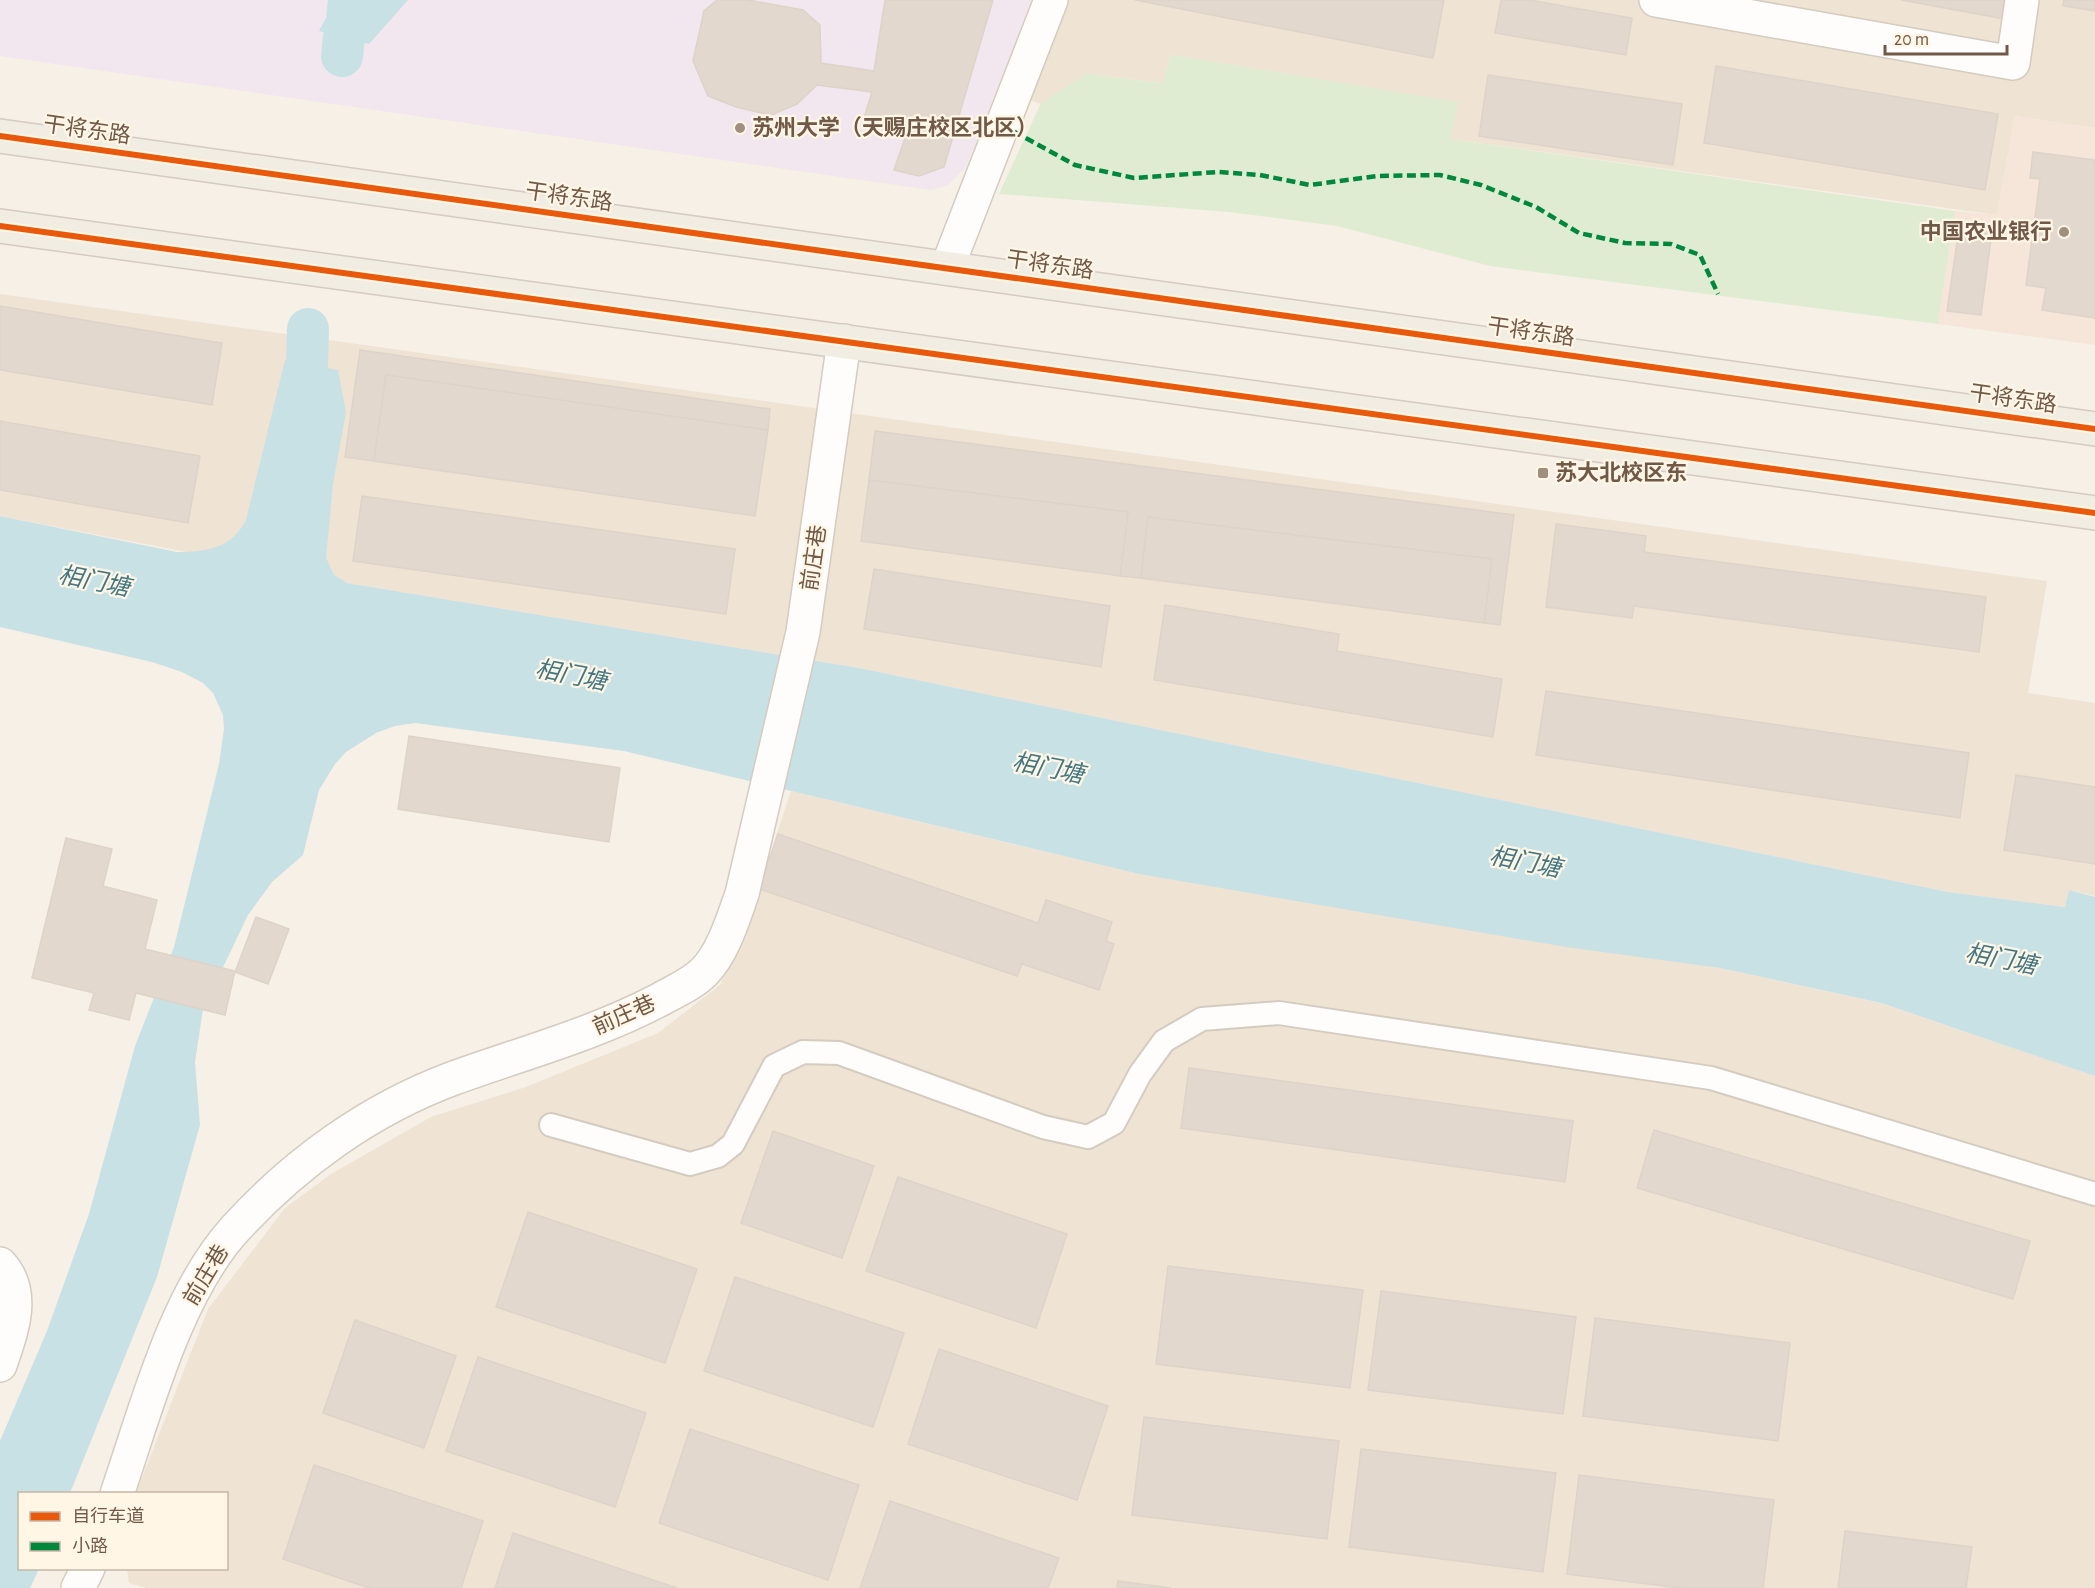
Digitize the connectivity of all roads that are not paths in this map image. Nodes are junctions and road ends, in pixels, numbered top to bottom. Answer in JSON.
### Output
{"nodes":[{"id":1,"x":1051,"y":0,"type":"edge"},
{"id":2,"x":1656,"y":0,"type":"edge"},
{"id":3,"x":2022,"y":0,"type":"edge"},
{"id":4,"x":0,"y":136,"type":"edge"},
{"id":5,"x":0,"y":226,"type":"edge"},
{"id":6,"x":947,"y":268,"type":"junction"},
{"id":7,"x":844,"y":341,"type":"junction"},
{"id":8,"x":2095,"y":429,"type":"edge"},
{"id":9,"x":2095,"y":513,"type":"edge"},
{"id":10,"x":551,"y":1125,"type":"dead end"},
{"id":11,"x":2095,"y":1194,"type":"edge"},
{"id":12,"x":0,"y":1264,"type":"edge"},
{"id":13,"x":0,"y":1365,"type":"edge"},
{"id":14,"x":118,"y":1492,"type":"edge"},
{"id":15,"x":87,"y":1570,"type":"edge"},
{"id":16,"x":78,"y":1588,"type":"edge"}],
"edges":[{"from":1,"to":6,"type":"street"},
{"from":2,"to":3,"type":"street"},
{"from":4,"to":6,"type":"main road","name":"干将东路"},
{"from":5,"to":7,"type":"main road"},
{"from":6,"to":8,"type":"main road","name":"干将东路"},
{"from":7,"to":9,"type":"main road"},
{"from":7,"to":14,"type":"street","name":"前庄巷"},
{"from":10,"to":11,"type":"lane"},
{"from":12,"to":13,"type":"street"},
{"from":15,"to":16,"type":"street"}]}
